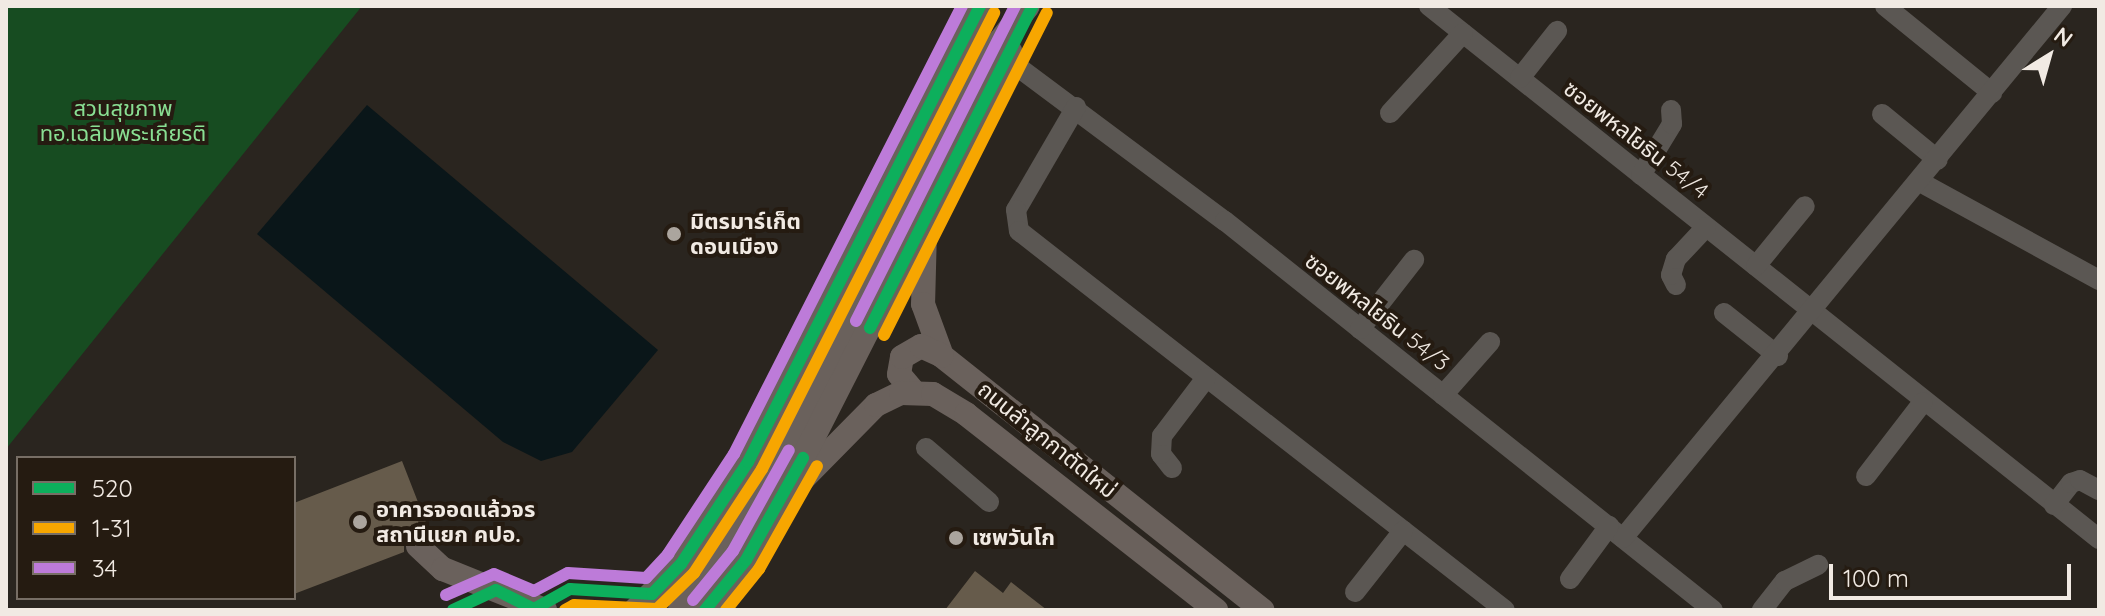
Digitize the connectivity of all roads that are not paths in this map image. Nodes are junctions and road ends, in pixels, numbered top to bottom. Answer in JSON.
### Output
{"nodes":[{"id":1,"x":980,"y":6,"type":"edge"},
{"id":2,"x":1030,"y":6,"type":"edge"},
{"id":3,"x":1429,"y":6,"type":"edge"},
{"id":4,"x":1885,"y":6,"type":"edge"},
{"id":5,"x":2062,"y":6,"type":"edge"},
{"id":6,"x":1557,"y":31,"type":"dead end"},
{"id":7,"x":1463,"y":33,"type":"junction"},
{"id":8,"x":1006,"y":58,"type":"junction"},
{"id":9,"x":1520,"y":78,"type":"junction"},
{"id":10,"x":1992,"y":93,"type":"junction"},
{"id":11,"x":1076,"y":107,"type":"junction"},
{"id":12,"x":1671,"y":110,"type":"dead end"},
{"id":13,"x":1390,"y":113,"type":"dead end"},
{"id":14,"x":1882,"y":114,"type":"dead end"},
{"id":15,"x":1938,"y":160,"type":"junction"},
{"id":16,"x":1641,"y":175,"type":"junction"},
{"id":17,"x":1920,"y":182,"type":"junction"},
{"id":18,"x":1805,"y":206,"type":"dead end"},
{"id":19,"x":926,"y":219,"type":"junction"},
{"id":20,"x":1706,"y":227,"type":"junction"},
{"id":21,"x":1414,"y":260,"type":"dead end"},
{"id":22,"x":1756,"y":266,"type":"junction"},
{"id":23,"x":2099,"y":280,"type":"edge"},
{"id":24,"x":1676,"y":285,"type":"dead end"},
{"id":25,"x":1812,"y":311,"type":"junction"},
{"id":26,"x":1724,"y":313,"type":"dead end"},
{"id":27,"x":1360,"y":329,"type":"junction"},
{"id":28,"x":1490,"y":342,"type":"dead end"},
{"id":29,"x":942,"y":356,"type":"junction"},
{"id":30,"x":1778,"y":356,"type":"junction"},
{"id":31,"x":1206,"y":378,"type":"junction"},
{"id":32,"x":914,"y":392,"type":"junction"},
{"id":33,"x":1443,"y":395,"type":"junction"},
{"id":34,"x":1923,"y":402,"type":"junction"},
{"id":35,"x":926,"y":448,"type":"dead end"},
{"id":36,"x":1172,"y":468,"type":"dead end"},
{"id":37,"x":1866,"y":476,"type":"dead end"},
{"id":38,"x":2099,"y":490,"type":"edge"},
{"id":39,"x":782,"y":499,"type":"junction"},
{"id":40,"x":989,"y":502,"type":"dead end"},
{"id":41,"x":2054,"y":505,"type":"junction"},
{"id":42,"x":1403,"y":531,"type":"junction"},
{"id":43,"x":1616,"y":532,"type":"junction"},
{"id":44,"x":2099,"y":539,"type":"edge"},
{"id":45,"x":418,"y":546,"type":"dead end"},
{"id":46,"x":1818,"y":565,"type":"dead end"},
{"id":47,"x":1570,"y":579,"type":"dead end"},
{"id":48,"x":1355,"y":592,"type":"dead end"},
{"id":49,"x":545,"y":610,"type":"edge"},
{"id":50,"x":635,"y":610,"type":"edge"},
{"id":51,"x":680,"y":610,"type":"edge"},
{"id":52,"x":705,"y":610,"type":"edge"},
{"id":53,"x":1216,"y":610,"type":"edge"},
{"id":54,"x":1263,"y":610,"type":"edge"},
{"id":55,"x":1505,"y":610,"type":"edge"},
{"id":56,"x":1713,"y":610,"type":"edge"},
{"id":57,"x":1762,"y":610,"type":"edge"}],
"edges":[{"from":1,"to":50,"type":"main road"},
{"from":2,"to":8,"type":"main road"},
{"from":2,"to":51,"type":"main road"},
{"from":3,"to":7,"type":"street","name":"ซอยพหลโยธิน 54/4"},
{"from":4,"to":10,"type":"street"},
{"from":5,"to":10,"type":"street"},
{"from":6,"to":9,"type":"street"},
{"from":7,"to":9,"type":"street","name":"ซอยพหลโยธิน 54/4"},
{"from":7,"to":13,"type":"street"},
{"from":8,"to":11,"type":"street","name":"ซอยพหลโยธิน 54/3"},
{"from":8,"to":19,"type":"main road"},
{"from":9,"to":16,"type":"street","name":"ซอยพหลโยธิน 54/4"},
{"from":10,"to":15,"type":"street"},
{"from":11,"to":27,"type":"street","name":"ซอยพหลโยธิน 54/3"},
{"from":11,"to":31,"type":"street"},
{"from":12,"to":16,"type":"street"},
{"from":14,"to":15,"type":"street"},
{"from":15,"to":17,"type":"street"},
{"from":16,"to":20,"type":"street","name":"ซอยพหลโยธิน 54/4"},
{"from":17,"to":23,"type":"street"},
{"from":17,"to":25,"type":"street"},
{"from":18,"to":22,"type":"street"},
{"from":19,"to":29,"type":"main road"},
{"from":19,"to":39,"type":"main road"},
{"from":20,"to":22,"type":"street","name":"ซอยพหลโยธิน 54/4"},
{"from":20,"to":24,"type":"street"},
{"from":21,"to":27,"type":"street"},
{"from":22,"to":25,"type":"street","name":"ซอยพหลโยธิน 54/4"},
{"from":25,"to":30,"type":"street"},
{"from":25,"to":34,"type":"street","name":"ซอยพหลโยธิน 54/4"},
{"from":26,"to":30,"type":"street"},
{"from":27,"to":33,"type":"street","name":"ซอยพหลโยธิน 54/3"},
{"from":28,"to":33,"type":"street"},
{"from":29,"to":32,"type":"main road"},
{"from":29,"to":54,"type":"main road","name":"ถนนลำลูกกาตัดใหม่"},
{"from":30,"to":43,"type":"street"},
{"from":31,"to":36,"type":"street"},
{"from":31,"to":42,"type":"street"},
{"from":32,"to":39,"type":"main road"},
{"from":32,"to":53,"type":"main road","name":"ถนนลำลูกกาตัดใหม่"},
{"from":33,"to":43,"type":"street","name":"ซอยพหลโยธิน 54/3"},
{"from":34,"to":37,"type":"street"},
{"from":34,"to":41,"type":"street","name":"ซอยพหลโยธิน 54/4"},
{"from":35,"to":40,"type":"street"},
{"from":38,"to":41,"type":"street"},
{"from":39,"to":52,"type":"main road"},
{"from":41,"to":44,"type":"street","name":"ซอยพหลโยธิน 54/4"},
{"from":42,"to":48,"type":"street"},
{"from":42,"to":55,"type":"street"},
{"from":43,"to":47,"type":"street"},
{"from":43,"to":56,"type":"street","name":"ซอยพหลโยธิน 54/3"},
{"from":45,"to":49,"type":"main road"},
{"from":46,"to":57,"type":"street"}]}
